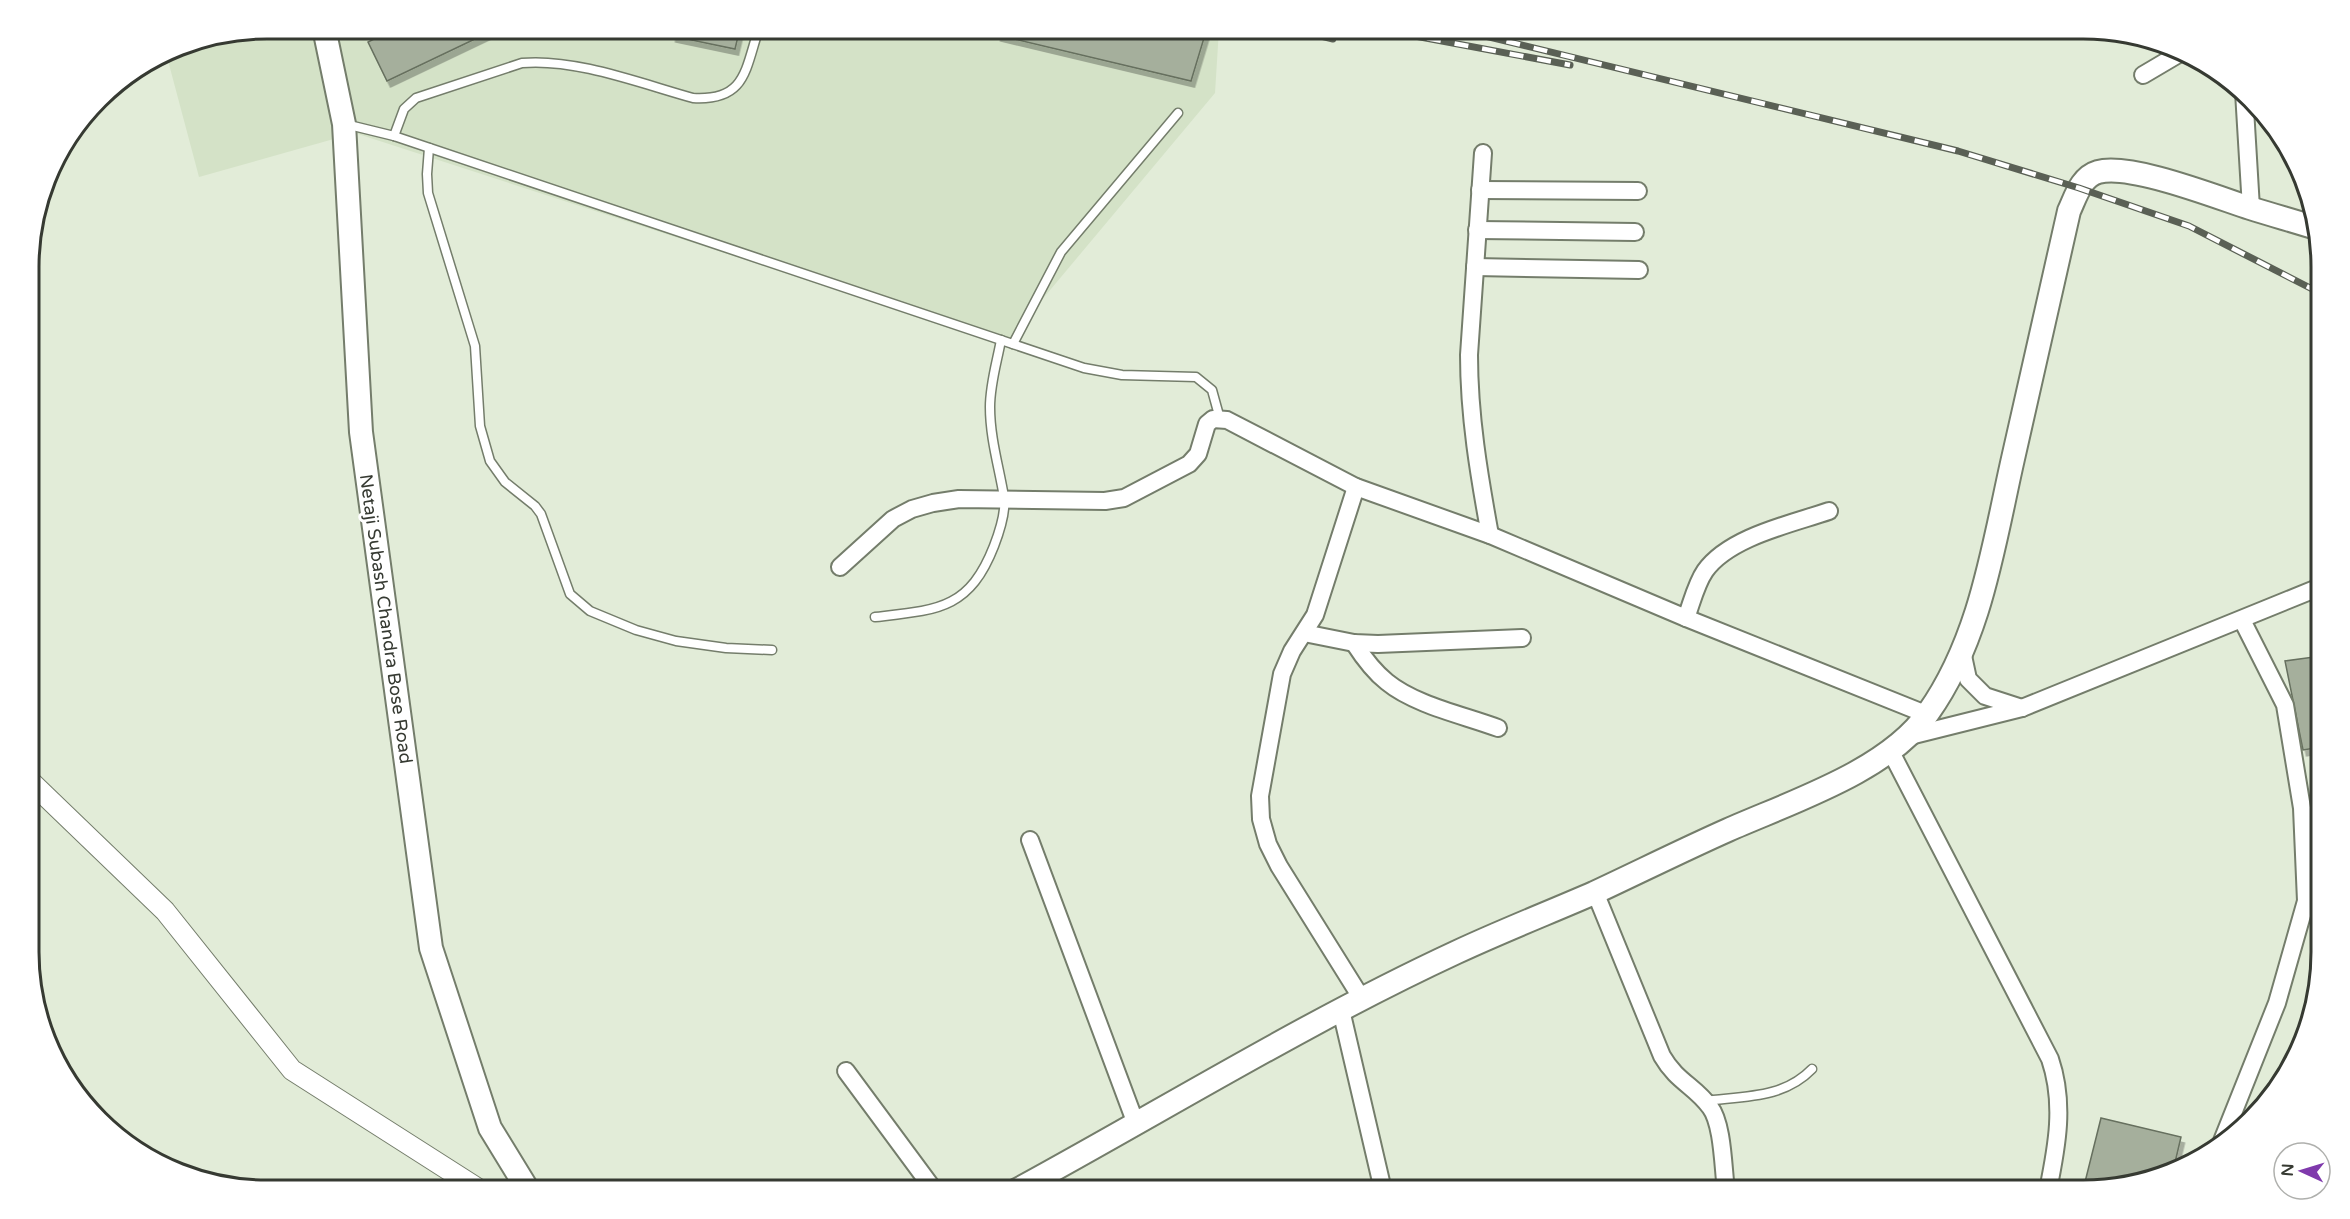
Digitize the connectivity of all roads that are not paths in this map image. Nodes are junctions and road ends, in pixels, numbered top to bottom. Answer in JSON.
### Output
{"nodes":[{"id":1,"x":326,"y":39,"type":"edge"},
{"id":2,"x":756,"y":39,"type":"edge"},
{"id":3,"x":2173,"y":57,"type":"edge"},
{"id":4,"x":2143,"y":75,"type":"dead end"},
{"id":5,"x":2245,"y":107,"type":"edge"},
{"id":6,"x":1178,"y":113,"type":"dead end"},
{"id":7,"x":344,"y":124,"type":"junction"},
{"id":8,"x":394,"y":136,"type":"junction"},
{"id":9,"x":429,"y":148,"type":"junction"},
{"id":10,"x":1483,"y":153,"type":"dead end"},
{"id":11,"x":1480,"y":190,"type":"junction"},
{"id":12,"x":1638,"y":191,"type":"dead end"},
{"id":13,"x":2251,"y":208,"type":"junction"},
{"id":14,"x":2307,"y":225,"type":"edge"},
{"id":15,"x":1477,"y":230,"type":"junction"},
{"id":16,"x":1635,"y":232,"type":"dead end"},
{"id":17,"x":1475,"y":267,"type":"junction"},
{"id":18,"x":1639,"y":270,"type":"dead end"},
{"id":19,"x":1001,"y":340,"type":"junction"},
{"id":20,"x":1013,"y":344,"type":"junction"},
{"id":21,"x":1220,"y":418,"type":"junction"},
{"id":22,"x":1356,"y":487,"type":"junction"},
{"id":23,"x":1004,"y":500,"type":"junction"},
{"id":24,"x":1829,"y":511,"type":"dead end"},
{"id":25,"x":1490,"y":535,"type":"junction"},
{"id":26,"x":840,"y":567,"type":"dead end"},
{"id":27,"x":2311,"y":590,"type":"edge"},
{"id":28,"x":875,"y":617,"type":"dead end"},
{"id":29,"x":1686,"y":618,"type":"junction"},
{"id":30,"x":2242,"y":620,"type":"junction"},
{"id":31,"x":1304,"y":633,"type":"junction"},
{"id":32,"x":1522,"y":638,"type":"dead end"},
{"id":33,"x":1354,"y":643,"type":"junction"},
{"id":34,"x":772,"y":651,"type":"dead end"},
{"id":35,"x":1962,"y":651,"type":"junction"},
{"id":36,"x":2022,"y":708,"type":"junction"},
{"id":37,"x":1928,"y":715,"type":"junction"},
{"id":38,"x":1498,"y":728,"type":"dead end"},
{"id":39,"x":1910,"y":736,"type":"junction"},
{"id":40,"x":1891,"y":752,"type":"junction"},
{"id":41,"x":39,"y":790,"type":"edge"},
{"id":42,"x":1030,"y":840,"type":"dead end"},
{"id":43,"x":1596,"y":892,"type":"junction"},
{"id":44,"x":1362,"y":999,"type":"junction"},
{"id":45,"x":1341,"y":1010,"type":"junction"},
{"id":46,"x":1812,"y":1069,"type":"dead end"},
{"id":47,"x":846,"y":1071,"type":"dead end"},
{"id":48,"x":1704,"y":1101,"type":"junction"},
{"id":49,"x":1136,"y":1124,"type":"junction"},
{"id":50,"x":2227,"y":1128,"type":"edge"},
{"id":51,"x":464,"y":1180,"type":"edge"},
{"id":52,"x":522,"y":1180,"type":"edge"},
{"id":53,"x":926,"y":1180,"type":"edge"},
{"id":54,"x":1035,"y":1180,"type":"edge"},
{"id":55,"x":1381,"y":1180,"type":"edge"},
{"id":56,"x":1725,"y":1180,"type":"edge"},
{"id":57,"x":2050,"y":1180,"type":"edge"}],
"edges":[{"from":1,"to":7,"type":"main road","name":"Netaji Subash Chandra Bose Road"},
{"from":2,"to":8,"type":"lane"},
{"from":3,"to":4,"type":"street"},
{"from":5,"to":13,"type":"street"},
{"from":6,"to":20,"type":"lane"},
{"from":7,"to":8,"type":"lane"},
{"from":7,"to":52,"type":"main road","name":"Netaji Subash Chandra Bose Road"},
{"from":8,"to":9,"type":"lane"},
{"from":9,"to":19,"type":"lane"},
{"from":9,"to":34,"type":"lane"},
{"from":10,"to":11,"type":"street"},
{"from":11,"to":12,"type":"street"},
{"from":11,"to":15,"type":"street"},
{"from":13,"to":14,"type":"main road"},
{"from":13,"to":35,"type":"main road"},
{"from":15,"to":16,"type":"street"},
{"from":15,"to":17,"type":"street"},
{"from":17,"to":18,"type":"street"},
{"from":17,"to":25,"type":"street"},
{"from":19,"to":20,"type":"lane"},
{"from":19,"to":23,"type":"lane"},
{"from":20,"to":21,"type":"lane"},
{"from":21,"to":22,"type":"street"},
{"from":21,"to":23,"type":"street"},
{"from":22,"to":25,"type":"street"},
{"from":22,"to":31,"type":"street"},
{"from":23,"to":26,"type":"street"},
{"from":23,"to":28,"type":"lane"},
{"from":24,"to":29,"type":"street"},
{"from":25,"to":29,"type":"street"},
{"from":27,"to":30,"type":"street"},
{"from":29,"to":37,"type":"street"},
{"from":30,"to":36,"type":"street"},
{"from":30,"to":50,"type":"street"},
{"from":31,"to":33,"type":"street"},
{"from":31,"to":44,"type":"street"},
{"from":32,"to":33,"type":"street"},
{"from":33,"to":38,"type":"street"},
{"from":35,"to":36,"type":"street"},
{"from":35,"to":37,"type":"main road"},
{"from":36,"to":39,"type":"street"},
{"from":37,"to":39,"type":"main road"},
{"from":39,"to":40,"type":"main road"},
{"from":40,"to":43,"type":"main road"},
{"from":40,"to":57,"type":"street"},
{"from":41,"to":51,"type":"street"},
{"from":42,"to":49,"type":"street"},
{"from":43,"to":44,"type":"main road"},
{"from":43,"to":48,"type":"street"},
{"from":44,"to":45,"type":"main road"},
{"from":45,"to":49,"type":"main road"},
{"from":45,"to":55,"type":"street"},
{"from":46,"to":48,"type":"lane"},
{"from":47,"to":53,"type":"street"},
{"from":48,"to":56,"type":"street"},
{"from":49,"to":54,"type":"main road"}]}
